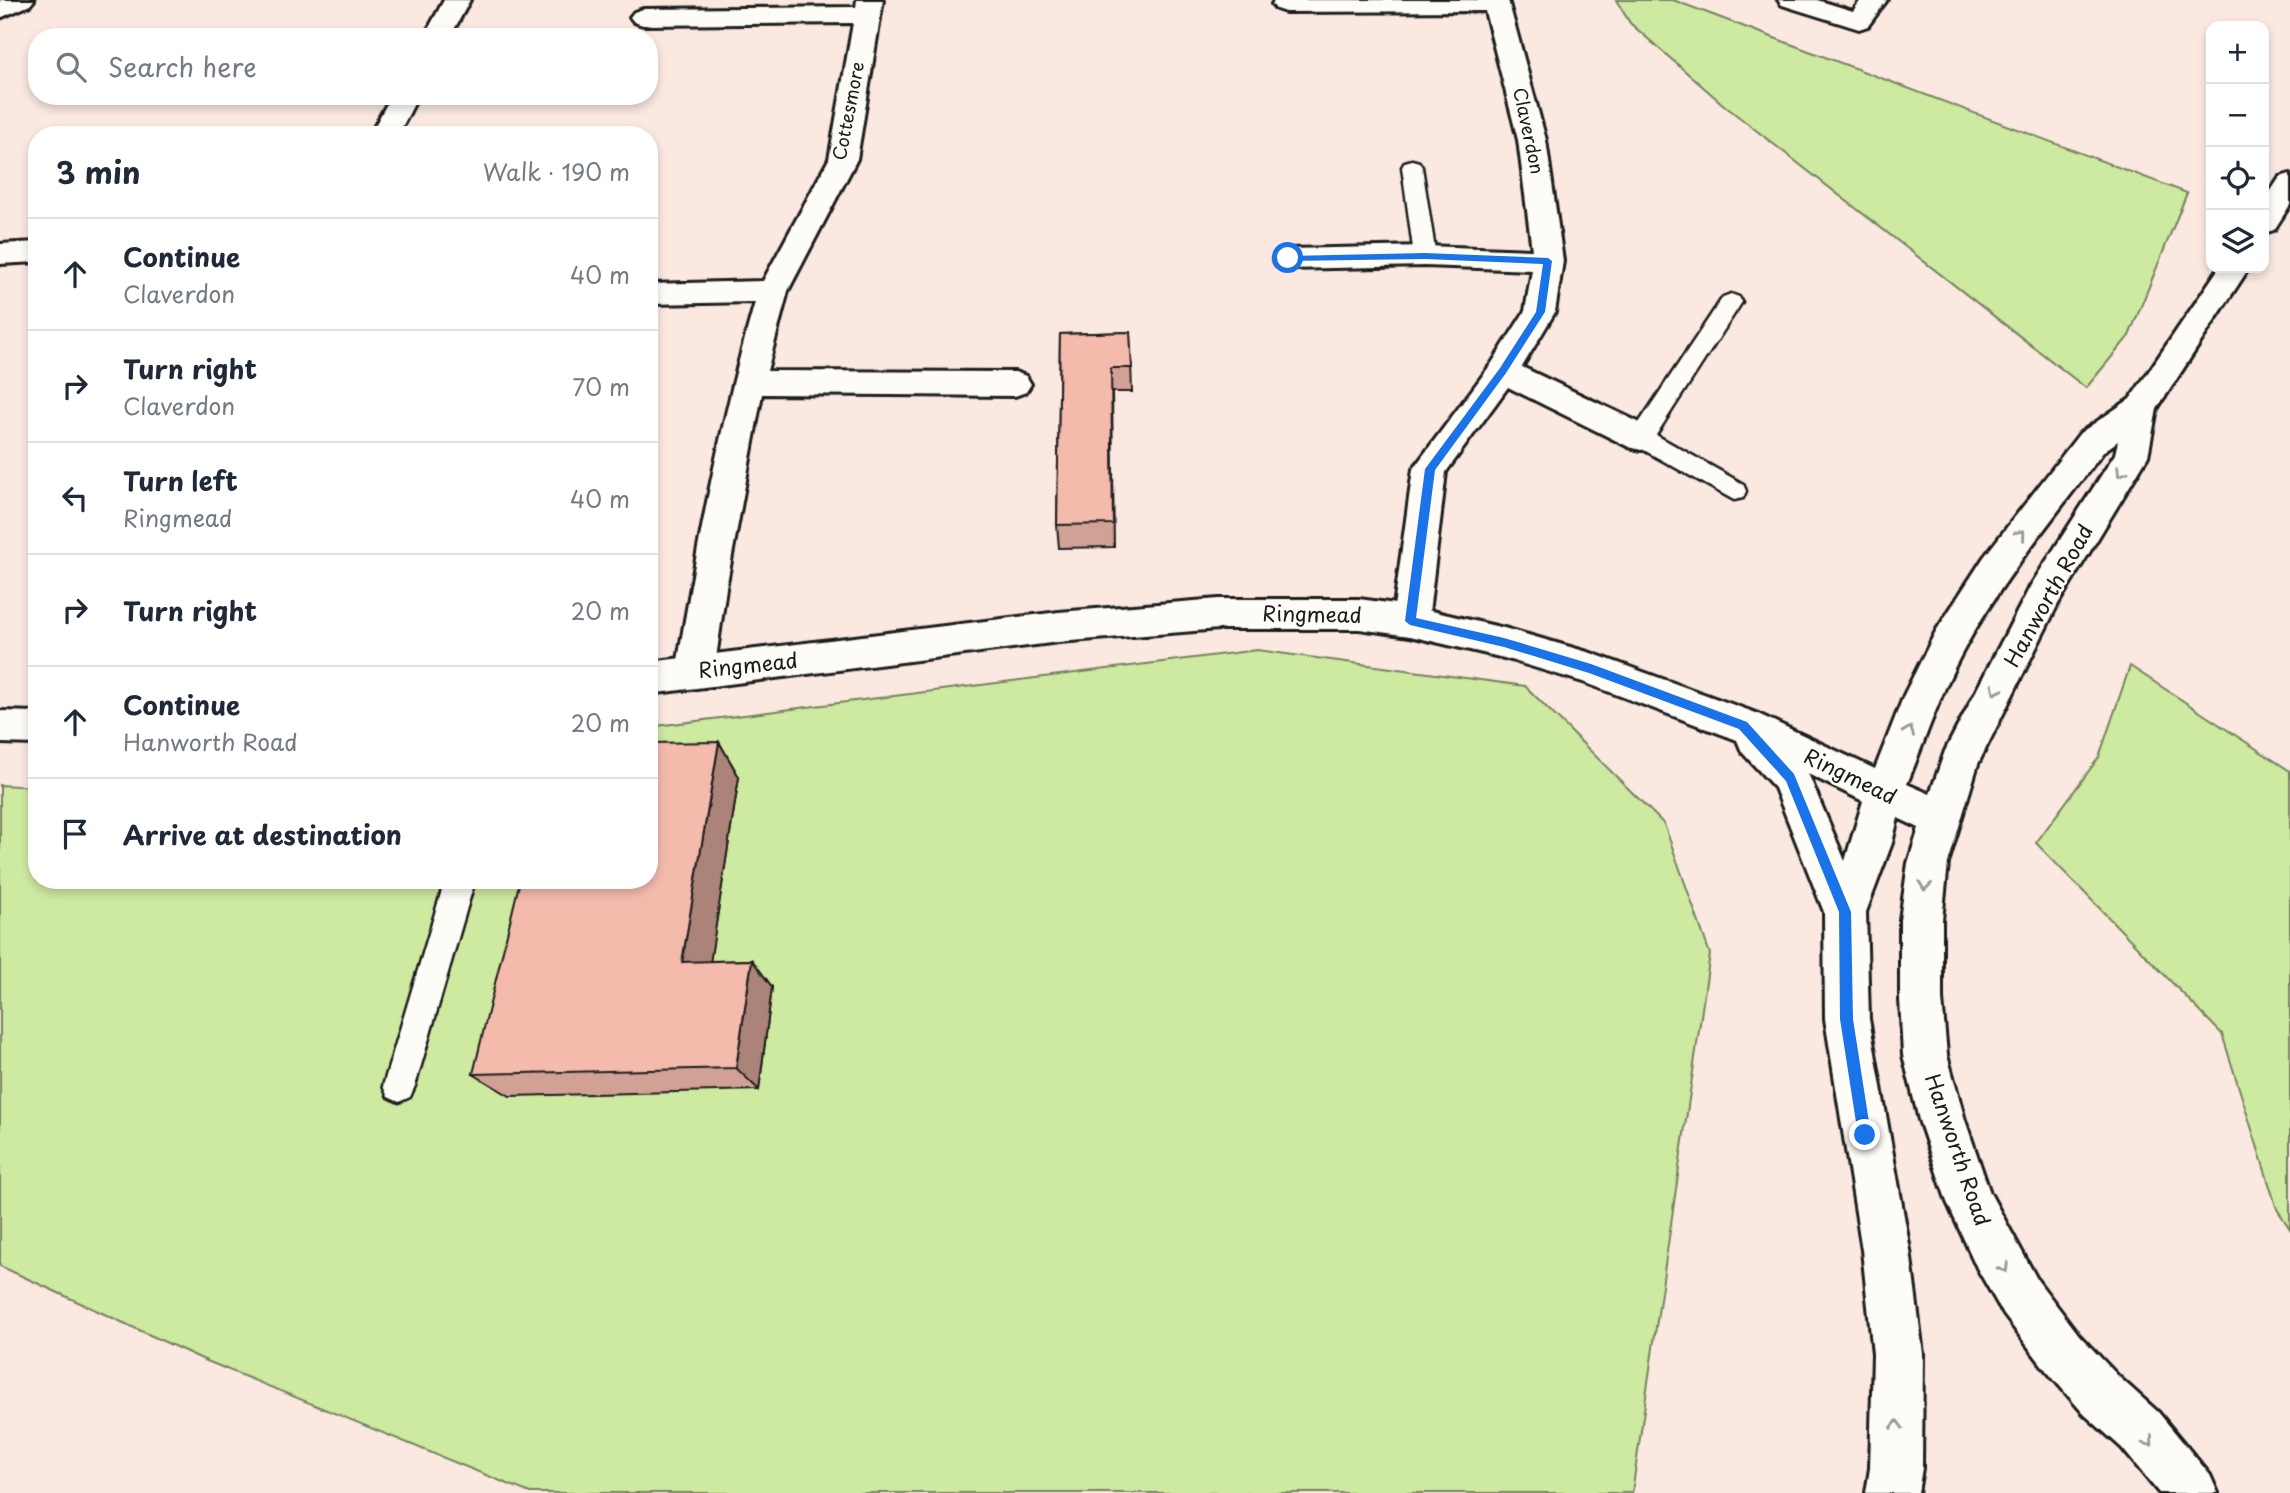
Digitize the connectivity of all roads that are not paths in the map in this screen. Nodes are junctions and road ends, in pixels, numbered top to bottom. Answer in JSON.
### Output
{"nodes":[{"id":1,"x":21,"y":0,"type":"edge"},
{"id":2,"x":457,"y":0,"type":"edge"},
{"id":3,"x":1791,"y":0,"type":"edge"},
{"id":4,"x":1874,"y":0,"type":"edge"},
{"id":5,"x":1496,"y":2,"type":"edge"},
{"id":6,"x":1285,"y":4,"type":"dead end"},
{"id":7,"x":869,"y":8,"type":"edge"},
{"id":8,"x":0,"y":10,"type":"edge"},
{"id":9,"x":643,"y":17,"type":"dead end"},
{"id":10,"x":442,"y":28,"type":"edge"},
{"id":11,"x":400,"y":105,"type":"edge"},
{"id":12,"x":389,"y":126,"type":"edge"},
{"id":13,"x":1412,"y":167,"type":"dead end"},
{"id":14,"x":2290,"y":183,"type":"edge"},
{"id":15,"x":2269,"y":215,"type":"edge"},
{"id":16,"x":28,"y":252,"type":"edge"},
{"id":17,"x":0,"y":254,"type":"edge"},
{"id":18,"x":1425,"y":256,"type":"junction"},
{"id":19,"x":1288,"y":258,"type":"dead end"},
{"id":20,"x":1548,"y":261,"type":"junction"},
{"id":21,"x":2231,"y":273,"type":"edge"},
{"id":22,"x":773,"y":291,"type":"junction"},
{"id":23,"x":658,"y":294,"type":"edge"},
{"id":24,"x":1731,"y":302,"type":"dead end"},
{"id":25,"x":1503,"y":370,"type":"junction"},
{"id":26,"x":748,"y":382,"type":"junction"},
{"id":27,"x":1015,"y":384,"type":"dead end"},
{"id":28,"x":2141,"y":407,"type":"junction"},
{"id":29,"x":1641,"y":438,"type":"junction"},
{"id":30,"x":1734,"y":491,"type":"dead end"},
{"id":31,"x":1410,"y":621,"type":"junction"},
{"id":32,"x":695,"y":672,"type":"junction"},
{"id":33,"x":658,"y":677,"type":"edge"},
{"id":34,"x":1743,"y":726,"type":"junction"},
{"id":35,"x":0,"y":727,"type":"edge"},
{"id":36,"x":28,"y":728,"type":"edge"},
{"id":37,"x":1884,"y":794,"type":"junction"},
{"id":38,"x":1941,"y":819,"type":"junction"},
{"id":39,"x":457,"y":889,"type":"edge"},
{"id":40,"x":1845,"y":912,"type":"junction"},
{"id":41,"x":399,"y":1086,"type":"dead end"},
{"id":42,"x":1892,"y":1493,"type":"edge"},
{"id":43,"x":2192,"y":1493,"type":"edge"}],
"edges":[{"from":1,"to":8,"type":"street"},
{"from":2,"to":10,"type":"street"},
{"from":3,"to":4,"type":"street"},
{"from":5,"to":6,"type":"street","name":"Claverdon"},
{"from":5,"to":20,"type":"street","name":"Claverdon"},
{"from":7,"to":9,"type":"street"},
{"from":7,"to":22,"type":"street","name":"Cottesmore"},
{"from":11,"to":12,"type":"street"},
{"from":13,"to":18,"type":"lane"},
{"from":14,"to":15,"type":"street"},
{"from":16,"to":17,"type":"street"},
{"from":18,"to":19,"type":"street"},
{"from":18,"to":20,"type":"street"},
{"from":20,"to":25,"type":"street","name":"Claverdon"},
{"from":21,"to":28,"type":"street","name":"Hanworth Road"},
{"from":22,"to":23,"type":"street"},
{"from":22,"to":26,"type":"street","name":"Cottesmore"},
{"from":24,"to":29,"type":"lane"},
{"from":25,"to":29,"type":"street"},
{"from":25,"to":31,"type":"street","name":"Claverdon"},
{"from":26,"to":27,"type":"street"},
{"from":26,"to":32,"type":"street","name":"Cottesmore"},
{"from":37,"to":28,"type":"street","name":"Hanworth Road","one_way":true},
{"from":28,"to":38,"type":"street","name":"Hanworth Road","one_way":true},
{"from":29,"to":30,"type":"lane"},
{"from":31,"to":32,"type":"street","name":"Ringmead"},
{"from":31,"to":34,"type":"street","name":"Ringmead"},
{"from":32,"to":33,"type":"street","name":"Ringmead"},
{"from":34,"to":37,"type":"street","name":"Ringmead"},
{"from":34,"to":40,"type":"street"},
{"from":35,"to":36,"type":"street"},
{"from":37,"to":38,"type":"street","name":"Ringmead"},
{"from":37,"to":40,"type":"street","name":"Hanworth Road"},
{"from":38,"to":43,"type":"street","name":"Hanworth Road","one_way":true},
{"from":39,"to":41,"type":"lane"},
{"from":42,"to":40,"type":"street","name":"Hanworth Road","one_way":true}]}
